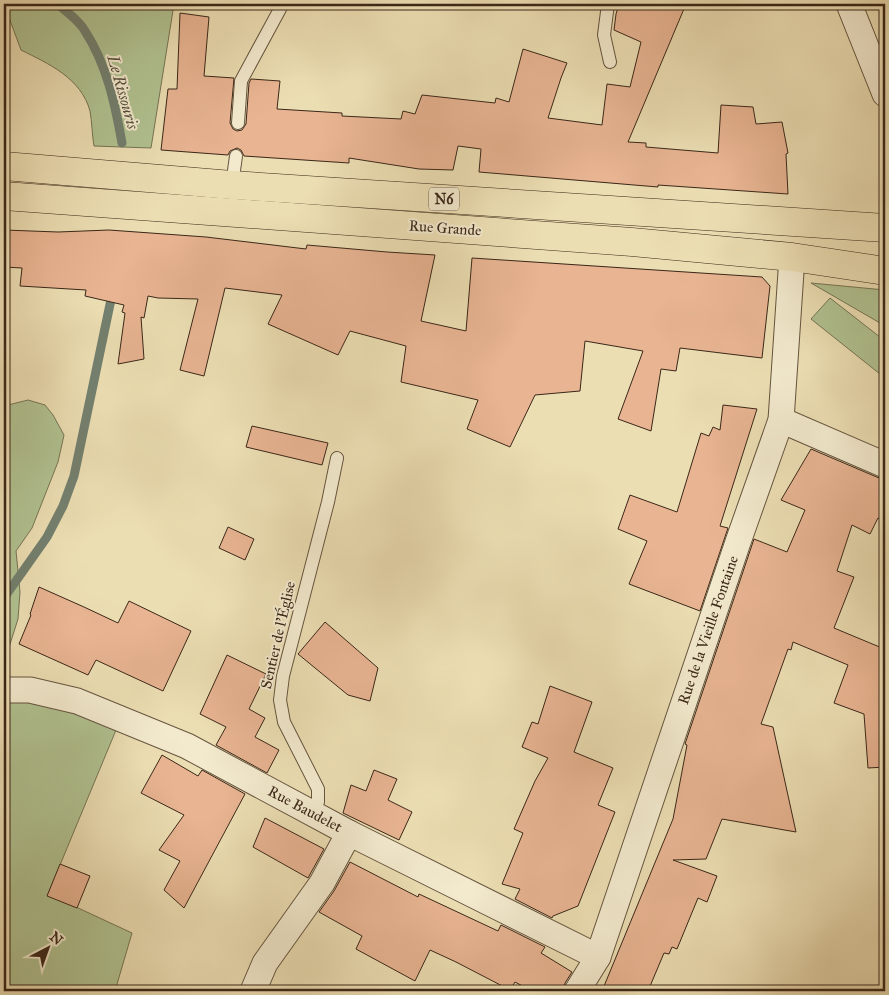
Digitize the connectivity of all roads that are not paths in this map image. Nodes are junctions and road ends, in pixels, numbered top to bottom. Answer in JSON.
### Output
{"nodes":[{"id":1,"x":608,"y":4,"type":"edge"},
{"id":2,"x":849,"y":4,"type":"edge"},
{"id":3,"x":280,"y":10,"type":"dead end"},
{"id":4,"x":610,"y":62,"type":"dead end"},
{"id":5,"x":885,"y":94,"type":"edge"},
{"id":6,"x":238,"y":123,"type":"dead end"},
{"id":7,"x":236,"y":156,"type":"dead end"},
{"id":8,"x":4,"y":166,"type":"edge"},
{"id":9,"x":232,"y":185,"type":"junction"},
{"id":10,"x":4,"y":196,"type":"edge"},
{"id":11,"x":885,"y":228,"type":"edge"},
{"id":12,"x":792,"y":257,"type":"junction"},
{"id":13,"x":885,"y":271,"type":"edge"},
{"id":14,"x":782,"y":420,"type":"junction"},
{"id":15,"x":336,"y":458,"type":"dead end"},
{"id":16,"x":885,"y":464,"type":"edge"},
{"id":17,"x":4,"y":690,"type":"edge"},
{"id":18,"x":312,"y":812,"type":"junction"},
{"id":19,"x":349,"y":833,"type":"junction"},
{"id":20,"x":598,"y":957,"type":"junction"},
{"id":21,"x":254,"y":991,"type":"edge"},
{"id":22,"x":577,"y":991,"type":"edge"}],
"edges":[{"from":1,"to":4,"type":"lane"},
{"from":2,"to":5,"type":"street"},
{"from":3,"to":6,"type":"lane"},
{"from":7,"to":9,"type":"lane"},
{"from":8,"to":9,"type":"main road","name":"Rue Grande","number":"N6"},
{"from":9,"to":11,"type":"main road","name":"Rue Grande","number":"N6"},
{"from":10,"to":12,"type":"main road","name":"Rue Grande","number":"N6"},
{"from":12,"to":13,"type":"main road","name":"Rue Grande","number":"N6"},
{"from":12,"to":14,"type":"street","name":"Rue de la Vieille Fontaine"},
{"from":14,"to":16,"type":"street"},
{"from":14,"to":20,"type":"street","name":"Rue de la Vieille Fontaine"},
{"from":15,"to":18,"type":"lane","name":"Sentier de l’Église"},
{"from":17,"to":18,"type":"street","name":"Rue Baudelet"},
{"from":18,"to":19,"type":"street","name":"Rue Baudelet"},
{"from":19,"to":20,"type":"street","name":"Rue Baudelet"},
{"from":19,"to":21,"type":"street"},
{"from":20,"to":22,"type":"street","name":"Rue de la Vieille Fontaine"}]}
